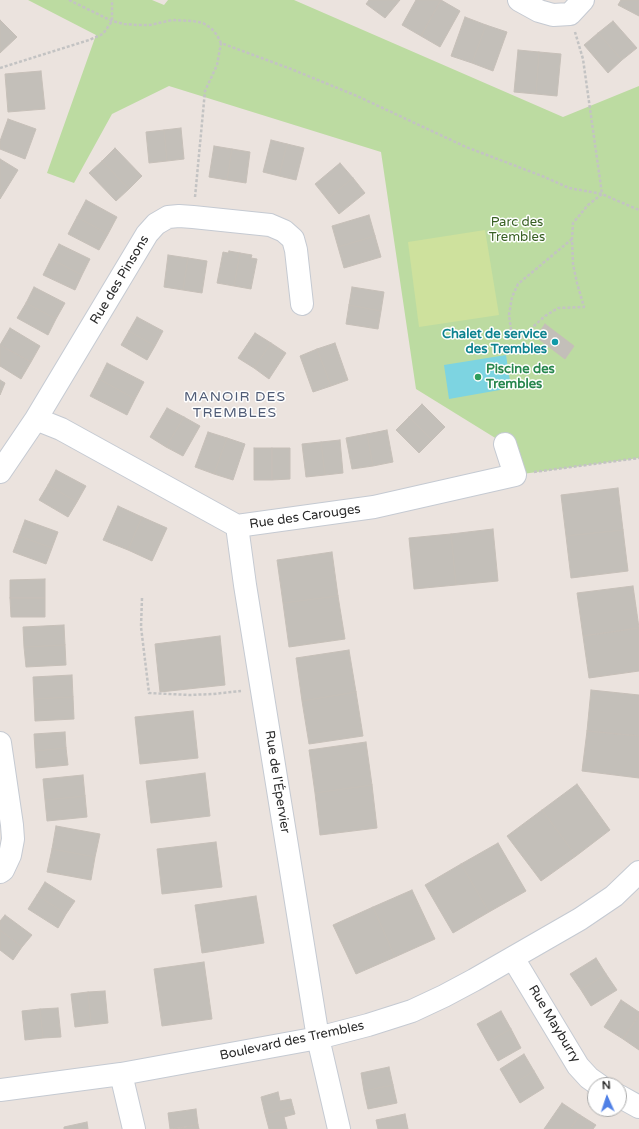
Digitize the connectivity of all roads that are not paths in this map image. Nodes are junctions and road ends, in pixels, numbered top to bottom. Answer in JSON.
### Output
{"nodes":[{"id":1,"x":519,"y":0,"type":"edge"},
{"id":2,"x":577,"y":7,"type":"edge"},
{"id":3,"x":302,"y":304,"type":"dead end"},
{"id":4,"x":36,"y":419,"type":"junction"},
{"id":5,"x":505,"y":444,"type":"dead end"},
{"id":6,"x":0,"y":472,"type":"edge"},
{"id":7,"x":237,"y":526,"type":"junction"},
{"id":8,"x":0,"y":743,"type":"edge"},
{"id":9,"x":0,"y":872,"type":"edge"},
{"id":10,"x":639,"y":872,"type":"edge"},
{"id":11,"x":513,"y":958,"type":"junction"},
{"id":12,"x":318,"y":1038,"type":"junction"},
{"id":13,"x":121,"y":1074,"type":"junction"},
{"id":14,"x":588,"y":1077,"type":"edge"},
{"id":15,"x":0,"y":1090,"type":"edge"},
{"id":16,"x":627,"y":1101,"type":"edge"},
{"id":17,"x":639,"y":1108,"type":"edge"},
{"id":18,"x":134,"y":1129,"type":"edge"},
{"id":19,"x":339,"y":1129,"type":"edge"}],
"edges":[{"from":1,"to":2,"type":"street"},
{"from":3,"to":4,"type":"street","name":"Rue des Pinsons"},
{"from":4,"to":6,"type":"street","name":"Rue des Pinsons"},
{"from":4,"to":7,"type":"street","name":"Rue des Carouges"},
{"from":5,"to":7,"type":"street","name":"Rue des Carouges"},
{"from":7,"to":12,"type":"street","name":"Rue de l'Épervier"},
{"from":8,"to":9,"type":"street"},
{"from":10,"to":11,"type":"street","name":"Boulevard des Trembles"},
{"from":11,"to":12,"type":"street","name":"Boulevard des Trembles"},
{"from":11,"to":14,"type":"street","name":"Rue Mayburry"},
{"from":12,"to":13,"type":"street","name":"Boulevard des Trembles"},
{"from":12,"to":19,"type":"street","name":"Rue de l'Épervier"},
{"from":13,"to":15,"type":"street","name":"Boulevard des Trembles"},
{"from":13,"to":18,"type":"street"},
{"from":16,"to":17,"type":"street"}]}
